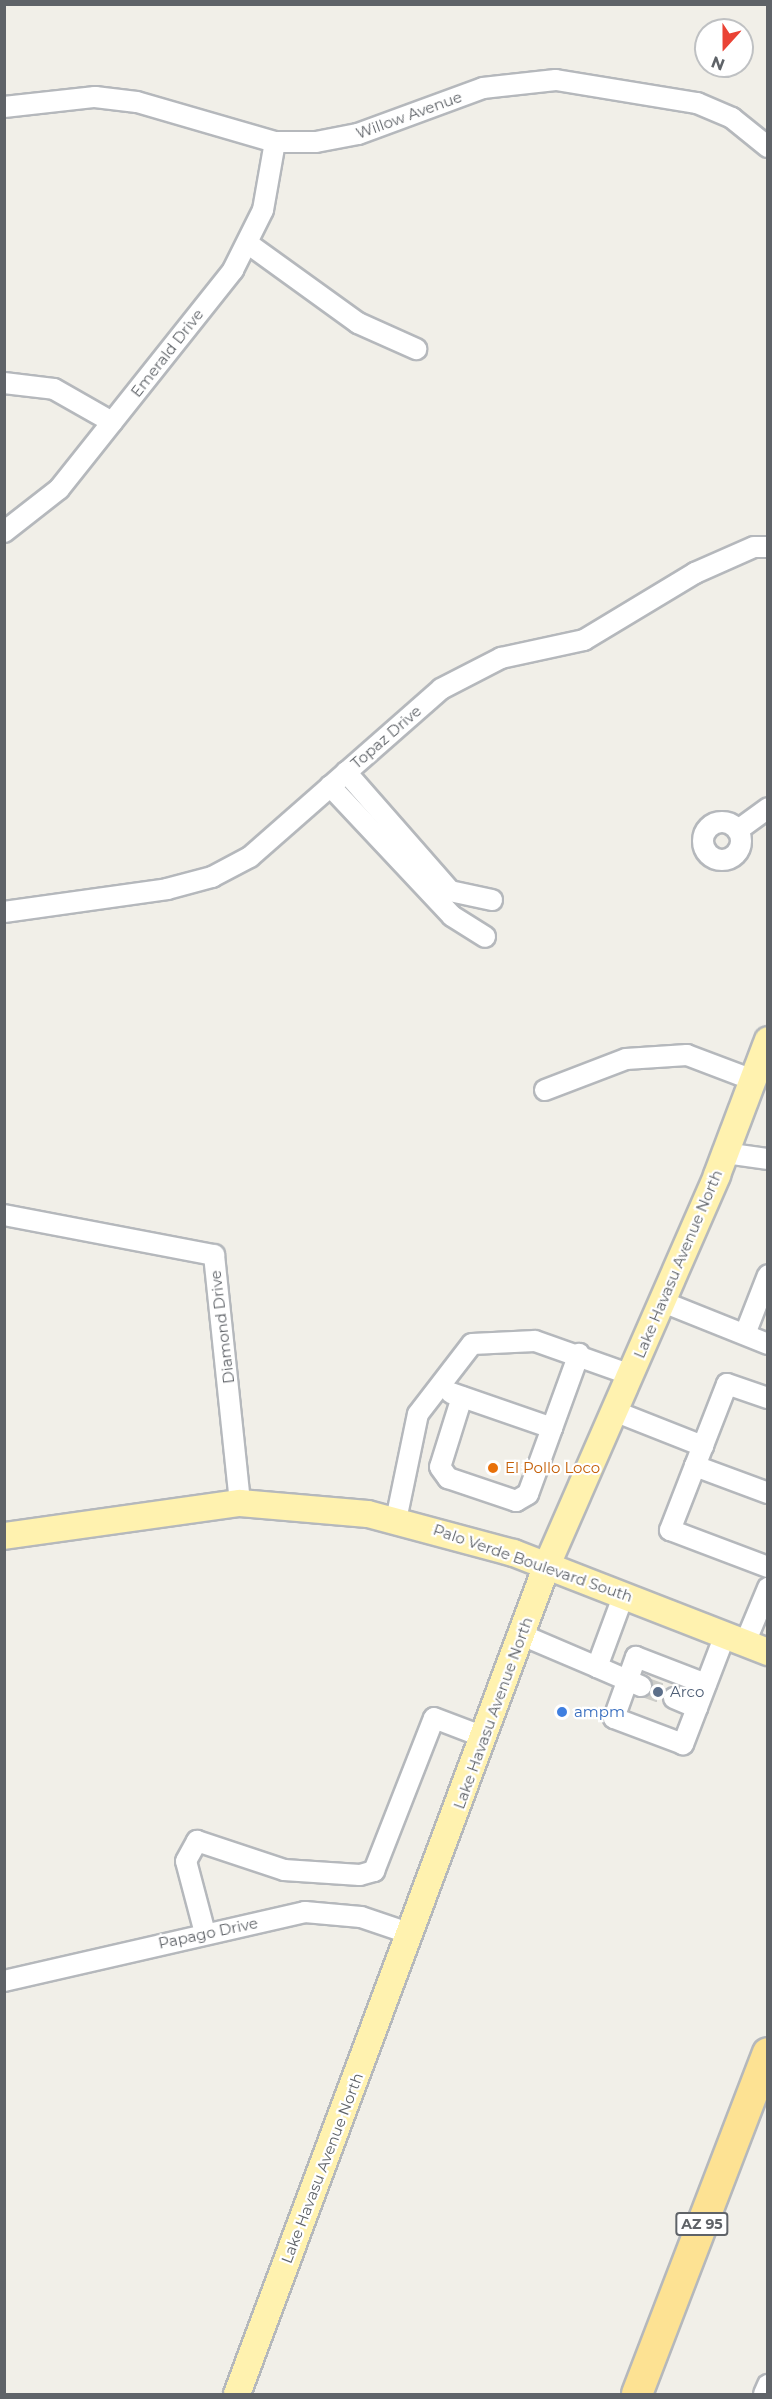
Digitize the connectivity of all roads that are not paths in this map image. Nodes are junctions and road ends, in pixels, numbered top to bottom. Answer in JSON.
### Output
{"nodes":[{"id":1,"x":4,"y":107,"type":"edge"},
{"id":2,"x":275,"y":142,"type":"junction"},
{"id":3,"x":768,"y":147,"type":"edge"},
{"id":4,"x":250,"y":245,"type":"junction"},
{"id":5,"x":416,"y":349,"type":"dead end"},
{"id":6,"x":4,"y":383,"type":"edge"},
{"id":7,"x":112,"y":422,"type":"junction"},
{"id":8,"x":4,"y":532,"type":"edge"},
{"id":9,"x":768,"y":547,"type":"edge"},
{"id":10,"x":346,"y":772,"type":"junction"},
{"id":11,"x":330,"y":786,"type":"junction"},
{"id":12,"x":768,"y":808,"type":"edge"},
{"id":13,"x":738,"y":830,"type":"dead end"},
{"id":14,"x":492,"y":900,"type":"dead end"},
{"id":15,"x":4,"y":912,"type":"edge"},
{"id":16,"x":485,"y":937,"type":"dead end"},
{"id":17,"x":766,"y":1048,"type":"edge"},
{"id":18,"x":753,"y":1080,"type":"junction"},
{"id":19,"x":545,"y":1090,"type":"dead end"},
{"id":20,"x":725,"y":1153,"type":"junction"},
{"id":21,"x":768,"y":1159,"type":"edge"},
{"id":22,"x":4,"y":1215,"type":"edge"},
{"id":23,"x":768,"y":1275,"type":"edge"},
{"id":24,"x":663,"y":1302,"type":"junction"},
{"id":25,"x":745,"y":1334,"type":"junction"},
{"id":26,"x":768,"y":1344,"type":"edge"},
{"id":27,"x":579,"y":1354,"type":"junction"},
{"id":28,"x":631,"y":1375,"type":"junction"},
{"id":29,"x":435,"y":1388,"type":"junction"},
{"id":30,"x":462,"y":1396,"type":"junction"},
{"id":31,"x":768,"y":1398,"type":"edge"},
{"id":32,"x":614,"y":1412,"type":"junction"},
{"id":33,"x":552,"y":1428,"type":"junction"},
{"id":34,"x":703,"y":1446,"type":"junction"},
{"id":35,"x":695,"y":1466,"type":"junction"},
{"id":36,"x":768,"y":1493,"type":"edge"},
{"id":37,"x":240,"y":1503,"type":"junction"},
{"id":38,"x":396,"y":1520,"type":"junction"},
{"id":39,"x":4,"y":1536,"type":"edge"},
{"id":40,"x":548,"y":1565,"type":"junction"},
{"id":41,"x":768,"y":1567,"type":"edge"},
{"id":42,"x":768,"y":1588,"type":"edge"},
{"id":43,"x":624,"y":1594,"type":"junction"},
{"id":44,"x":522,"y":1635,"type":"junction"},
{"id":45,"x":746,"y":1643,"type":"edge"},
{"id":46,"x":597,"y":1667,"type":"junction"},
{"id":47,"x":635,"y":1683,"type":"junction"},
{"id":48,"x":706,"y":1684,"type":"junction"},
{"id":49,"x":674,"y":1698,"type":"tunnel mouth"},
{"id":50,"x":697,"y":1708,"type":"junction"},
{"id":51,"x":484,"y":1737,"type":"junction"},
{"id":52,"x":205,"y":1933,"type":"junction"},
{"id":53,"x":411,"y":1934,"type":"junction"},
{"id":54,"x":4,"y":1981,"type":"edge"},
{"id":55,"x":768,"y":2054,"type":"edge"},
{"id":56,"x":768,"y":2385,"type":"edge"},
{"id":57,"x":237,"y":2394,"type":"edge"},
{"id":58,"x":637,"y":2394,"type":"edge"},
{"id":59,"x":764,"y":2394,"type":"edge"}],
"edges":[{"from":1,"to":2,"type":"street","name":"Willow Avenue"},
{"from":2,"to":3,"type":"street","name":"Willow Avenue"},
{"from":2,"to":4,"type":"street","name":"Emerald Drive"},
{"from":4,"to":5,"type":"street"},
{"from":4,"to":7,"type":"street","name":"Emerald Drive"},
{"from":6,"to":7,"type":"street"},
{"from":7,"to":8,"type":"street","name":"Emerald Drive"},
{"from":9,"to":10,"type":"street","name":"Topaz Drive"},
{"from":10,"to":11,"type":"street","name":"Topaz Drive"},
{"from":10,"to":14,"type":"street"},
{"from":11,"to":15,"type":"street","name":"Topaz Drive"},
{"from":11,"to":16,"type":"street"},
{"from":12,"to":13,"type":"street"},
{"from":17,"to":18,"type":"main road","name":"Lake Havasu Avenue North"},
{"from":18,"to":19,"type":"street"},
{"from":18,"to":20,"type":"main road","name":"Lake Havasu Avenue North"},
{"from":20,"to":21,"type":"street"},
{"from":20,"to":24,"type":"main road","name":"Lake Havasu Avenue North"},
{"from":22,"to":37,"type":"street","name":"Diamond Drive"},
{"from":23,"to":25,"type":"street"},
{"from":24,"to":25,"type":"street"},
{"from":24,"to":28,"type":"main road","name":"Lake Havasu Avenue North"},
{"from":25,"to":26,"type":"street"},
{"from":27,"to":28,"type":"street"},
{"from":27,"to":29,"type":"street"},
{"from":27,"to":33,"type":"street"},
{"from":28,"to":32,"type":"main road","name":"Lake Havasu Avenue North"},
{"from":29,"to":30,"type":"street"},
{"from":29,"to":38,"type":"street"},
{"from":30,"to":33,"type":"street"},
{"from":30,"to":33,"type":"street"},
{"from":31,"to":34,"type":"street"},
{"from":32,"to":34,"type":"street"},
{"from":32,"to":40,"type":"main road","name":"Lake Havasu Avenue North"},
{"from":34,"to":35,"type":"street"},
{"from":35,"to":36,"type":"street"},
{"from":35,"to":41,"type":"street"},
{"from":37,"to":38,"type":"main road","name":"Palo Verde Boulevard South"},
{"from":37,"to":39,"type":"main road","name":"Palo Verde Boulevard South"},
{"from":38,"to":40,"type":"main road","name":"Palo Verde Boulevard South"},
{"from":40,"to":43,"type":"main road","name":"Palo Verde Boulevard South"},
{"from":40,"to":44,"type":"main road","name":"Lake Havasu Avenue North"},
{"from":42,"to":45,"type":"street"},
{"from":43,"to":45,"type":"main road","name":"Palo Verde Boulevard South"},
{"from":43,"to":46,"type":"street"},
{"from":44,"to":46,"type":"street"},
{"from":44,"to":51,"type":"main road","name":"Lake Havasu Avenue North"},
{"from":45,"to":48,"type":"street"},
{"from":46,"to":47,"type":"street"},
{"from":47,"to":48,"type":"street"},
{"from":47,"to":50,"type":"street"},
{"from":48,"to":50,"type":"street"},
{"from":49,"to":50,"type":"street"},
{"from":51,"to":52,"type":"street"},
{"from":51,"to":53,"type":"main road","name":"Lake Havasu Avenue North"},
{"from":52,"to":53,"type":"street","name":"Papago Drive"},
{"from":52,"to":54,"type":"street","name":"Papago Drive"},
{"from":53,"to":57,"type":"main road","name":"Lake Havasu Avenue North"},
{"from":55,"to":58,"type":"highway","number":"AZ 95"},
{"from":56,"to":59,"type":"street"}]}
